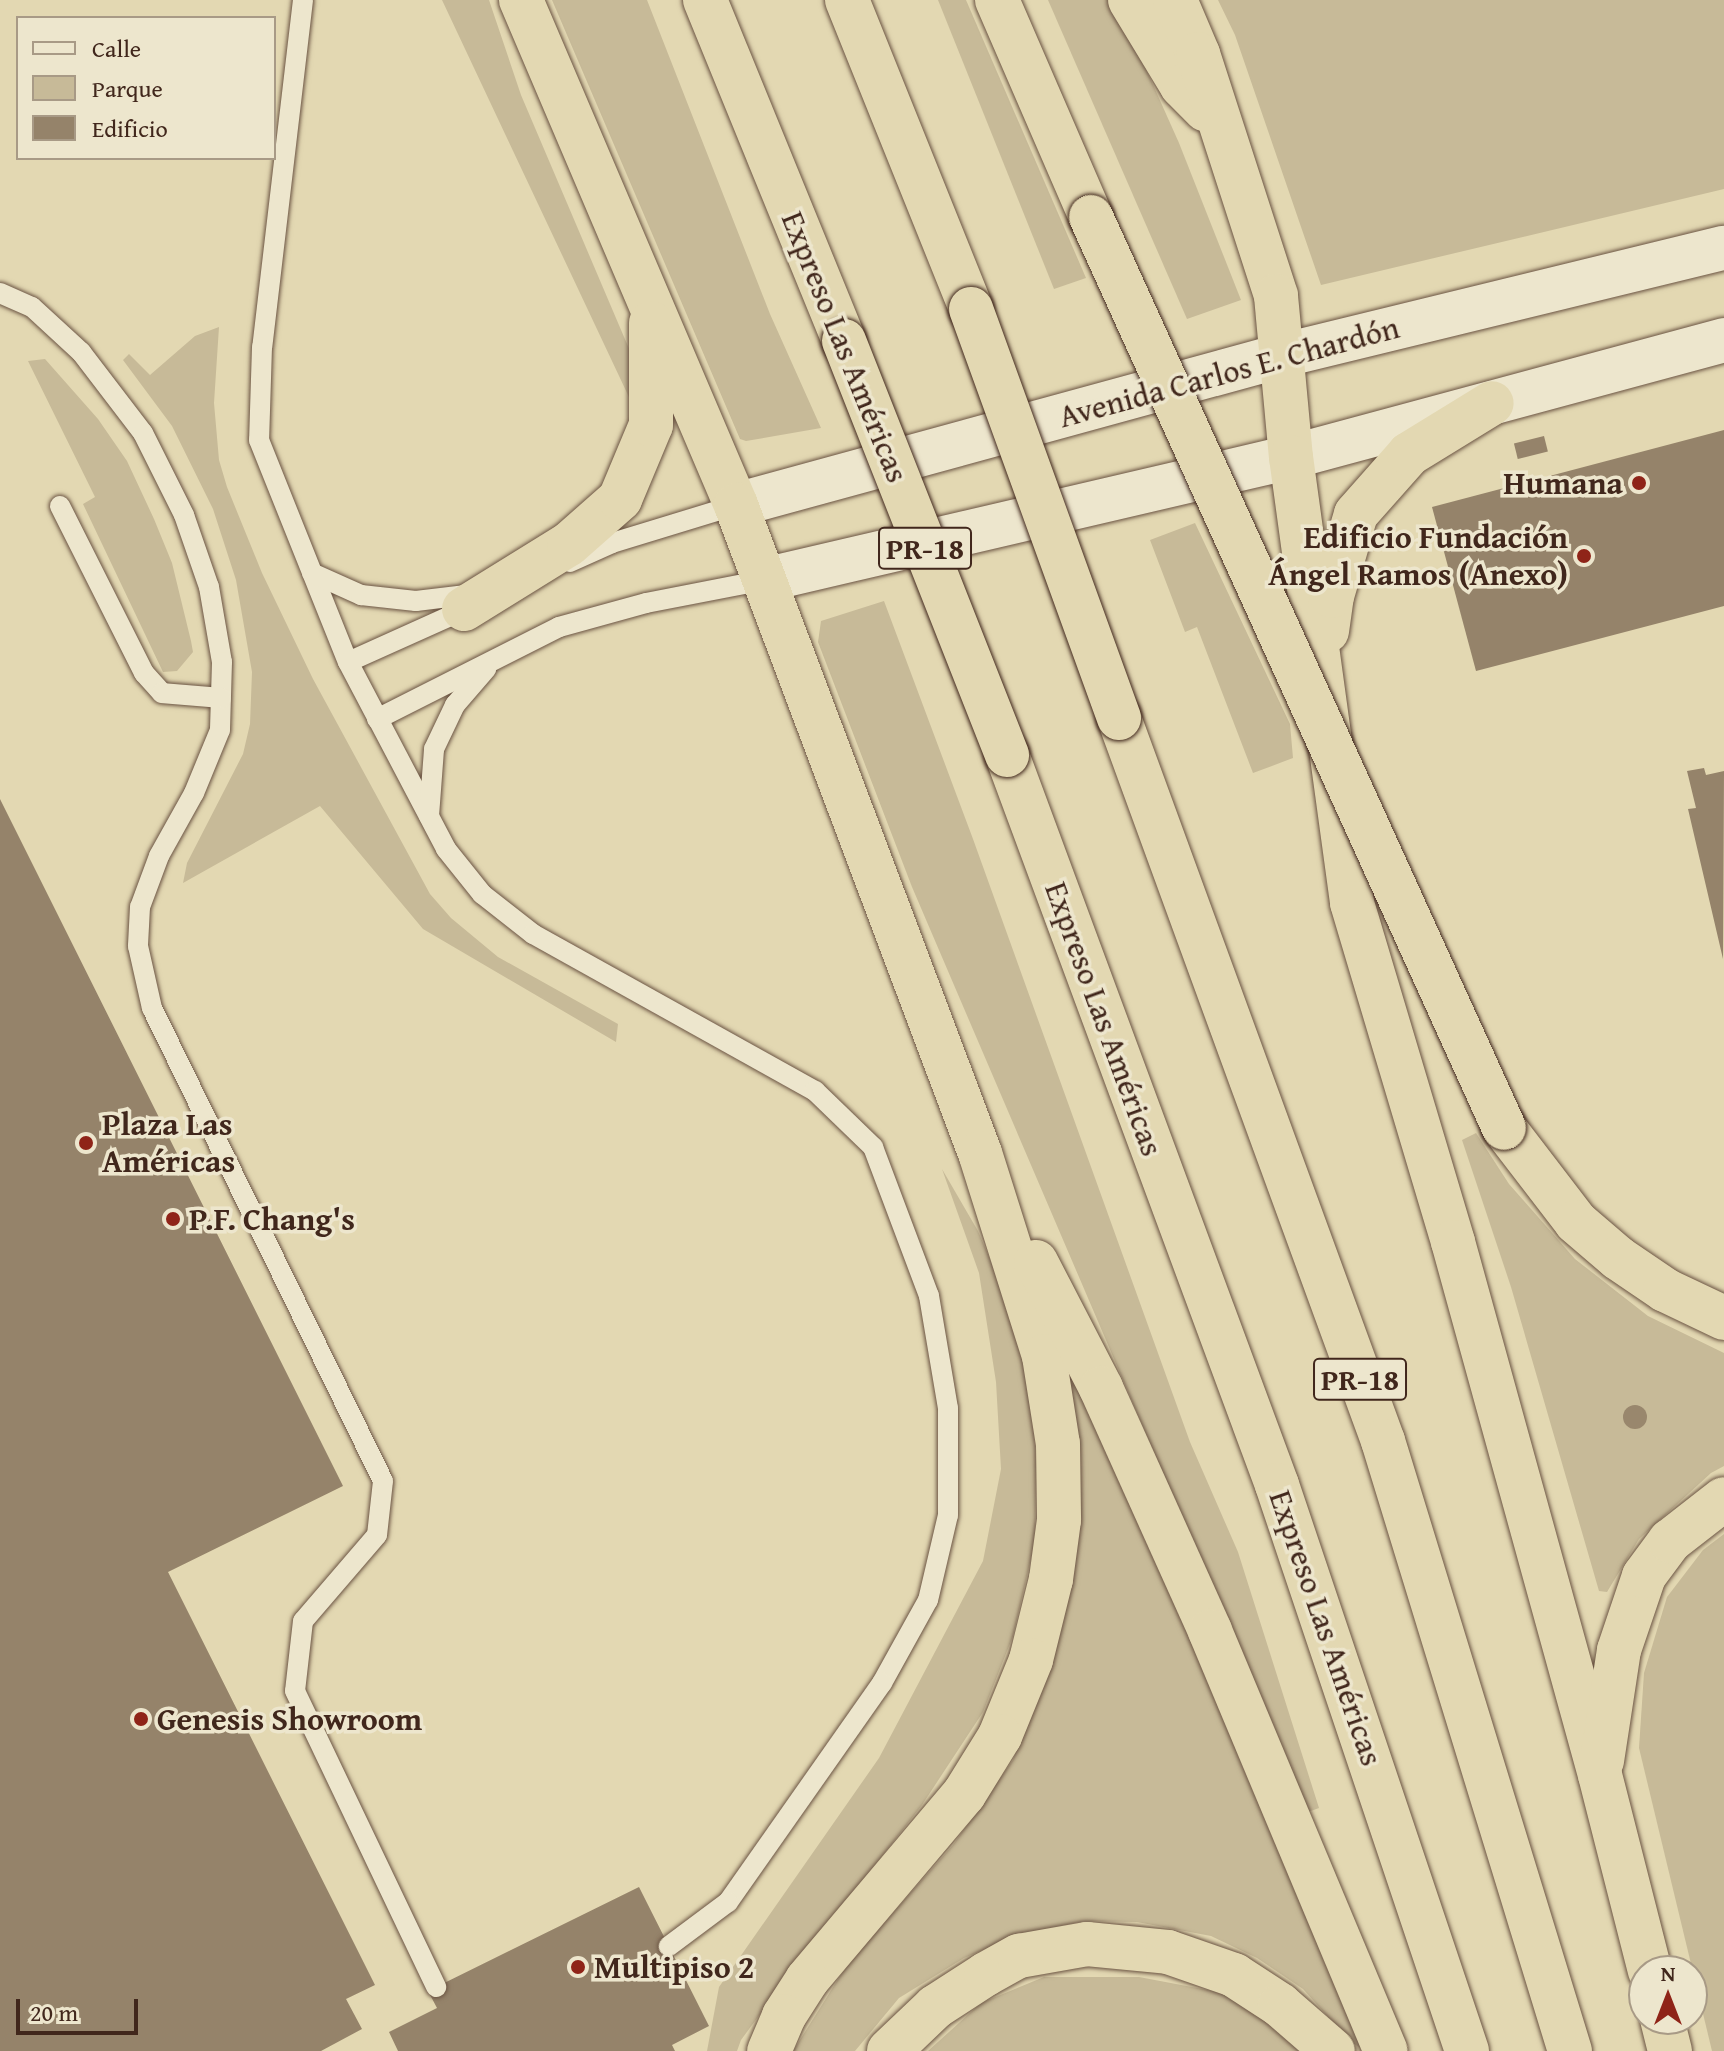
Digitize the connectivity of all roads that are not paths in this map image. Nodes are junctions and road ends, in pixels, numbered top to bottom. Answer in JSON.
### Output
{"nodes":[{"id":1,"x":303,"y":0,"type":"edge"},
{"id":2,"x":521,"y":0,"type":"edge"},
{"id":3,"x":705,"y":0,"type":"edge"},
{"id":4,"x":847,"y":0,"type":"edge"},
{"id":5,"x":997,"y":0,"type":"edge"},
{"id":6,"x":1130,"y":0,"type":"edge"},
{"id":7,"x":1175,"y":0,"type":"edge"},
{"id":8,"x":1218,"y":122,"type":"junction"},
{"id":9,"x":1724,"y":248,"type":"edge"},
{"id":10,"x":1,"y":297,"type":"edge"},
{"id":11,"x":652,"y":304,"type":"junction"},
{"id":12,"x":1724,"y":340,"type":"edge"},
{"id":13,"x":1284,"y":355,"type":"junction"},
{"id":14,"x":1492,"y":403,"type":"junction"},
{"id":15,"x":1291,"y":457,"type":"junction"},
{"id":16,"x":736,"y":505,"type":"junction"},
{"id":17,"x":60,"y":506,"type":"dead end"},
{"id":18,"x":312,"y":573,"type":"junction"},
{"id":19,"x":764,"y":580,"type":"junction"},
{"id":20,"x":492,"y":595,"type":"junction"},
{"id":21,"x":494,"y":660,"type":"junction"},
{"id":22,"x":348,"y":662,"type":"junction"},
{"id":23,"x":1321,"y":673,"type":"junction"},
{"id":24,"x":221,"y":698,"type":"junction"},
{"id":25,"x":377,"y":719,"type":"junction"},
{"id":26,"x":429,"y":816,"type":"junction"},
{"id":27,"x":980,"y":1153,"type":"junction"},
{"id":28,"x":1724,"y":1318,"type":"edge"},
{"id":29,"x":1724,"y":1499,"type":"edge"},
{"id":30,"x":1600,"y":1775,"type":"junction"},
{"id":31,"x":669,"y":1946,"type":"dead end"},
{"id":32,"x":1646,"y":1955,"type":"edge"},
{"id":33,"x":436,"y":1987,"type":"dead end"},
{"id":34,"x":769,"y":2051,"type":"edge"},
{"id":35,"x":889,"y":2051,"type":"edge"},
{"id":36,"x":1333,"y":2051,"type":"edge"},
{"id":37,"x":1386,"y":2051,"type":"edge"},
{"id":38,"x":1467,"y":2051,"type":"edge"},
{"id":39,"x":1570,"y":2051,"type":"edge"}],
"edges":[{"from":1,"to":18,"type":"lane"},
{"from":2,"to":11,"type":"highway"},
{"from":3,"to":38,"type":"highway","name":"Expreso Las Américas","number":"PR-18","bridge":true},
{"from":4,"to":39,"type":"highway","number":"PR-18","bridge":true},
{"from":5,"to":28,"type":"highway","bridge":true},
{"from":6,"to":8,"type":"highway"},
{"from":7,"to":8,"type":"highway"},
{"from":8,"to":13,"type":"highway"},
{"from":9,"to":13,"type":"street","name":"Avenida Carlos E. Chardón"},
{"from":10,"to":24,"type":"lane"},
{"from":11,"to":16,"type":"highway"},
{"from":11,"to":20,"type":"highway"},
{"from":12,"to":14,"type":"street"},
{"from":13,"to":15,"type":"highway"},
{"from":13,"to":16,"type":"street","name":"Avenida Carlos E. Chardón"},
{"from":14,"to":15,"type":"street"},
{"from":14,"to":23,"type":"highway"},
{"from":15,"to":19,"type":"street"},
{"from":15,"to":23,"type":"highway"},
{"from":16,"to":19,"type":"highway"},
{"from":16,"to":20,"type":"lane"},
{"from":17,"to":24,"type":"lane"},
{"from":18,"to":20,"type":"lane"},
{"from":18,"to":22,"type":"lane"},
{"from":19,"to":21,"type":"lane"},
{"from":19,"to":27,"type":"highway"},
{"from":20,"to":22,"type":"lane"},
{"from":21,"to":25,"type":"lane"},
{"from":21,"to":26,"type":"lane"},
{"from":22,"to":25,"type":"lane"},
{"from":23,"to":30,"type":"highway"},
{"from":24,"to":33,"type":"lane"},
{"from":25,"to":26,"type":"lane"},
{"from":26,"to":31,"type":"lane"},
{"from":27,"to":34,"type":"highway"},
{"from":27,"to":37,"type":"highway"},
{"from":29,"to":30,"type":"highway"},
{"from":30,"to":32,"type":"highway"},
{"from":35,"to":36,"type":"highway"}]}
